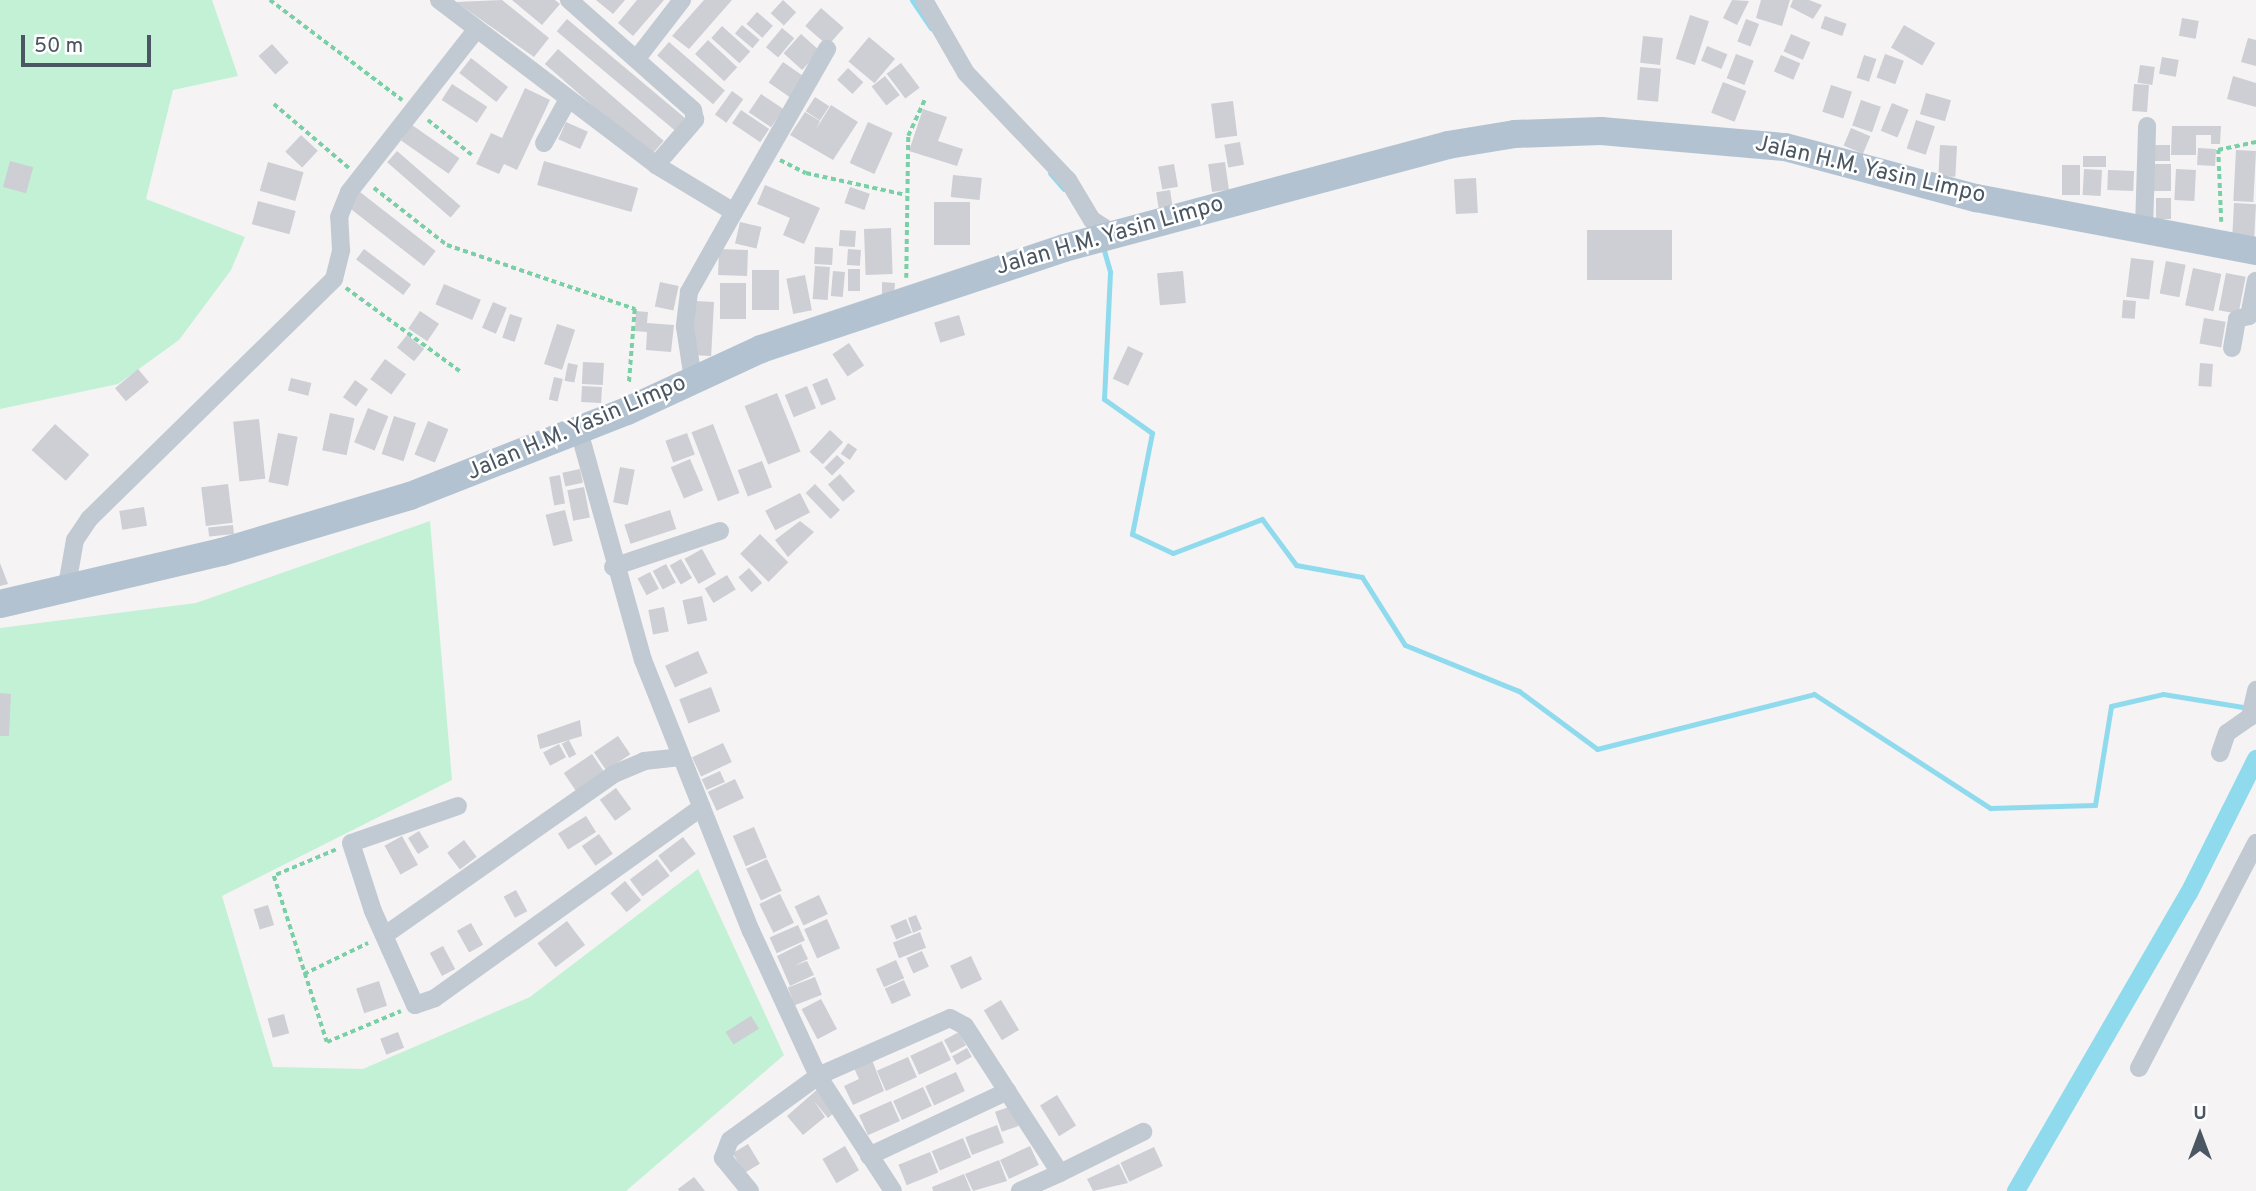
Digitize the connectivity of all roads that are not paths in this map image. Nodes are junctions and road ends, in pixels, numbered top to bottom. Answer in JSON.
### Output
{"nodes":[{"id":1,"x":439,"y":0,"type":"edge"},
{"id":2,"x":682,"y":0,"type":"edge"},
{"id":3,"x":924,"y":0,"type":"edge"},
{"id":4,"x":578,"y":3,"type":"edge"},
{"id":5,"x":476,"y":30,"type":"junction"},
{"id":6,"x":827,"y":49,"type":"dead end"},
{"id":7,"x":638,"y":57,"type":"junction"},
{"id":8,"x":566,"y":102,"type":"junction"},
{"id":9,"x":2147,"y":127,"type":"dead end"},
{"id":10,"x":544,"y":143,"type":"dead end"},
{"id":11,"x":656,"y":165,"type":"junction"},
{"id":12,"x":734,"y":212,"type":"junction"},
{"id":13,"x":2144,"y":230,"type":"junction"},
{"id":14,"x":1109,"y":235,"type":"junction"},
{"id":15,"x":2256,"y":251,"type":"edge"},
{"id":16,"x":2256,"y":281,"type":"edge"},
{"id":17,"x":2253,"y":318,"type":"edge"},
{"id":18,"x":2232,"y":348,"type":"dead end"},
{"id":19,"x":694,"y":379,"type":"junction"},
{"id":20,"x":579,"y":431,"type":"junction"},
{"id":21,"x":720,"y":531,"type":"dead end"},
{"id":22,"x":613,"y":567,"type":"junction"},
{"id":23,"x":66,"y":590,"type":"junction"},
{"id":24,"x":0,"y":604,"type":"edge"},
{"id":25,"x":2256,"y":690,"type":"edge"},
{"id":26,"x":2220,"y":754,"type":"dead end"},
{"id":27,"x":681,"y":757,"type":"junction"},
{"id":28,"x":458,"y":806,"type":"dead end"},
{"id":29,"x":702,"y":807,"type":"junction"},
{"id":30,"x":2256,"y":843,"type":"edge"},
{"id":31,"x":385,"y":935,"type":"junction"},
{"id":32,"x":2139,"y":1068,"type":"dead end"},
{"id":33,"x":818,"y":1076,"type":"junction"},
{"id":34,"x":1008,"y":1091,"type":"junction"},
{"id":35,"x":1143,"y":1132,"type":"dead end"},
{"id":36,"x":869,"y":1156,"type":"junction"},
{"id":37,"x":1060,"y":1173,"type":"junction"},
{"id":38,"x":750,"y":1191,"type":"edge"},
{"id":39,"x":893,"y":1191,"type":"edge"},
{"id":40,"x":1020,"y":1191,"type":"edge"}],
"edges":[{"from":1,"to":5,"type":"street"},
{"from":2,"to":7,"type":"street"},
{"from":3,"to":14,"type":"street"},
{"from":4,"to":7,"type":"street"},
{"from":5,"to":8,"type":"street"},
{"from":5,"to":23,"type":"street"},
{"from":6,"to":12,"type":"street"},
{"from":7,"to":11,"type":"street"},
{"from":8,"to":10,"type":"street"},
{"from":8,"to":11,"type":"street"},
{"from":9,"to":13,"type":"street"},
{"from":11,"to":12,"type":"street"},
{"from":12,"to":19,"type":"street"},
{"from":13,"to":14,"type":"main road","name":"Jalan H.M. Yasin Limpo"},
{"from":13,"to":15,"type":"main road","name":"Jalan H.M. Yasin Limpo"},
{"from":14,"to":19,"type":"main road","name":"Jalan H.M. Yasin Limpo"},
{"from":16,"to":17,"type":"street"},
{"from":17,"to":18,"type":"street"},
{"from":19,"to":20,"type":"main road","name":"Jalan H.M. Yasin Limpo"},
{"from":20,"to":22,"type":"street"},
{"from":20,"to":23,"type":"main road","name":"Jalan H.M. Yasin Limpo"},
{"from":21,"to":22,"type":"street"},
{"from":22,"to":27,"type":"street"},
{"from":23,"to":24,"type":"main road","name":"Jalan H.M. Yasin Limpo"},
{"from":25,"to":26,"type":"street"},
{"from":27,"to":29,"type":"street"},
{"from":27,"to":31,"type":"street"},
{"from":28,"to":31,"type":"street"},
{"from":29,"to":31,"type":"street"},
{"from":29,"to":33,"type":"street"},
{"from":30,"to":32,"type":"street"},
{"from":33,"to":34,"type":"street"},
{"from":33,"to":36,"type":"street"},
{"from":33,"to":38,"type":"street"},
{"from":34,"to":36,"type":"street"},
{"from":34,"to":37,"type":"street"},
{"from":35,"to":37,"type":"street"},
{"from":36,"to":39,"type":"street"},
{"from":37,"to":40,"type":"street"}]}
